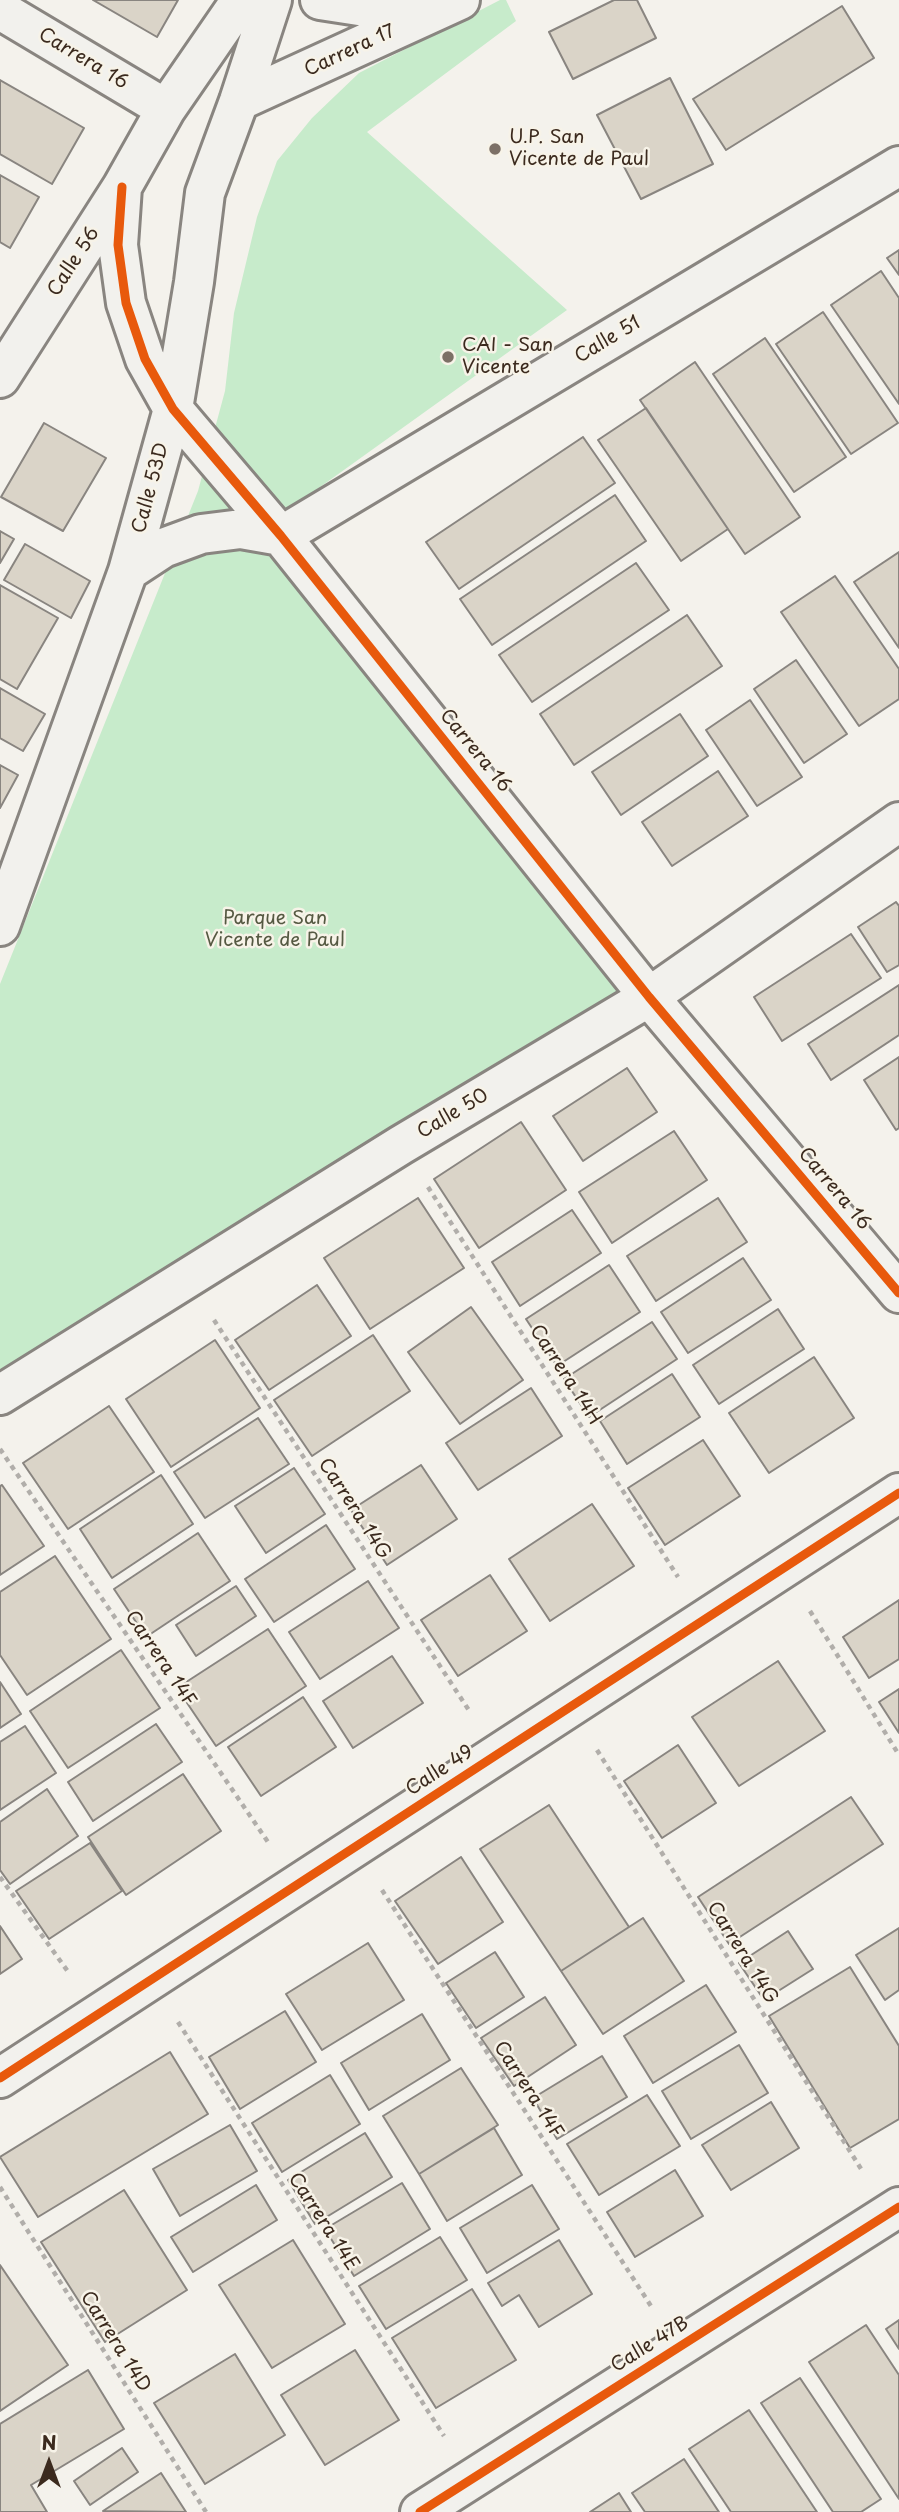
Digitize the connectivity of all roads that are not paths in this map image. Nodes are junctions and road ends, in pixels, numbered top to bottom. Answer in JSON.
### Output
{"nodes":[{"id":1,"x":241,"y":0,"type":"edge"},
{"id":2,"x":272,"y":0,"type":"edge"},
{"id":3,"x":320,"y":0,"type":"edge"},
{"id":4,"x":450,"y":0,"type":"edge"},
{"id":5,"x":460,"y":0,"type":"edge"},
{"id":6,"x":0,"y":10,"type":"edge"},
{"id":7,"x":239,"y":101,"type":"junction"},
{"id":8,"x":166,"y":109,"type":"junction"},
{"id":9,"x":899,"y":166,"type":"edge"},
{"id":10,"x":122,"y":187,"type":"junction"},
{"id":11,"x":0,"y":378,"type":"edge"},
{"id":12,"x":173,"y":410,"type":"junction"},
{"id":13,"x":281,"y":536,"type":"junction"},
{"id":14,"x":128,"y":571,"type":"junction"},
{"id":15,"x":899,"y":822,"type":"edge"},
{"id":16,"x":0,"y":926,"type":"edge"},
{"id":17,"x":649,"y":997,"type":"junction"},
{"id":18,"x":899,"y":1293,"type":"edge"},
{"id":19,"x":0,"y":1395,"type":"edge"},
{"id":20,"x":899,"y":1493,"type":"edge"},
{"id":21,"x":0,"y":2078,"type":"edge"},
{"id":22,"x":894,"y":2210,"type":"edge"},
{"id":23,"x":420,"y":2512,"type":"edge"}],
"edges":[{"from":1,"to":8,"type":"street"},
{"from":2,"to":7,"type":"street","name":"Calle 53D"},
{"from":3,"to":4,"type":"street","name":"Carrera 17"},
{"from":5,"to":7,"type":"street","name":"Carrera 17"},
{"from":6,"to":8,"type":"street","name":"Carrera 16"},
{"from":7,"to":12,"type":"street","name":"Calle 53D"},
{"from":8,"to":10,"type":"street","name":"Calle 56"},
{"from":9,"to":13,"type":"street","name":"Calle 51"},
{"from":10,"to":11,"type":"street","name":"Calle 56"},
{"from":10,"to":12,"type":"street","name":"Carrera 16"},
{"from":12,"to":13,"type":"street","name":"Carrera 16"},
{"from":12,"to":14,"type":"street","name":"Calle 53D"},
{"from":13,"to":14,"type":"street"},
{"from":13,"to":17,"type":"street","name":"Carrera 16"},
{"from":14,"to":16,"type":"street","name":"Calle 53D"},
{"from":15,"to":17,"type":"street","name":"Calle 50"},
{"from":17,"to":18,"type":"street","name":"Carrera 16"},
{"from":17,"to":19,"type":"street","name":"Calle 50"},
{"from":20,"to":21,"type":"street","name":"Calle 49"},
{"from":22,"to":23,"type":"street","name":"Calle 47B"}]}
